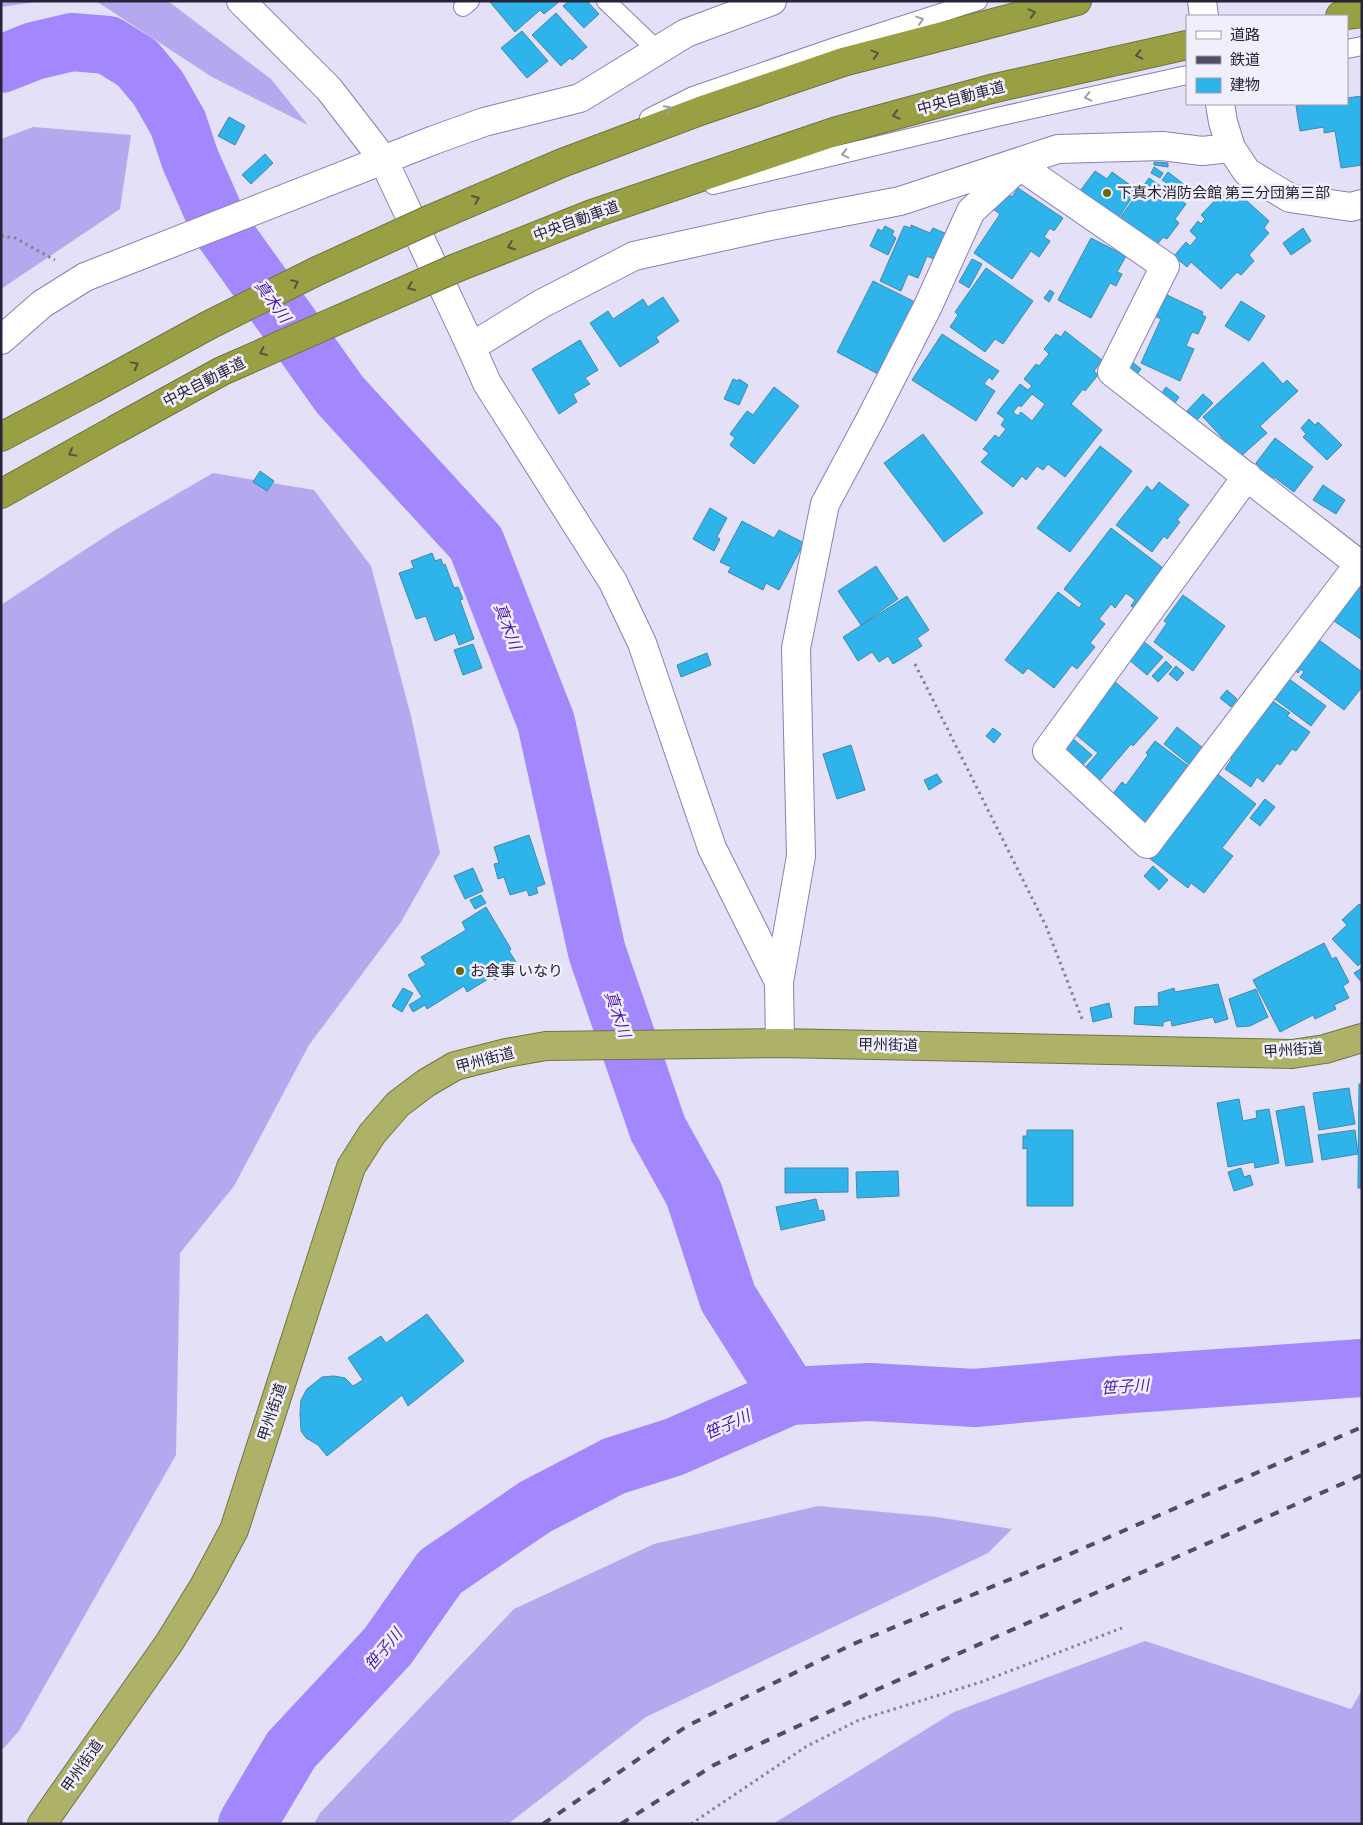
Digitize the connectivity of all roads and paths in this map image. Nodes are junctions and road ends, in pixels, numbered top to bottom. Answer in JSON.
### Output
{"nodes":[{"id":1,"x":241,"y":1,"type":"edge"},
{"id":2,"x":772,"y":1,"type":"edge"},
{"id":3,"x":978,"y":1,"type":"edge"},
{"id":4,"x":1077,"y":1,"type":"edge"},
{"id":5,"x":1202,"y":1,"type":"edge"},
{"id":6,"x":617,"y":5,"type":"edge"},
{"id":7,"x":1362,"y":13,"type":"edge"},
{"id":8,"x":1204,"y":15,"type":"edge"},
{"id":9,"x":1347,"y":15,"type":"edge"},
{"id":10,"x":1186,"y":45,"type":"edge"},
{"id":11,"x":1362,"y":46,"type":"edge"},
{"id":12,"x":1348,"y":49,"type":"edge"},
{"id":13,"x":657,"y":50,"type":"junction"},
{"id":14,"x":1186,"y":75,"type":"edge"},
{"id":15,"x":1222,"y":113,"type":"edge"},
{"id":16,"x":1231,"y":148,"type":"junction"},
{"id":17,"x":383,"y":159,"type":"junction"},
{"id":18,"x":562,"y":163,"type":"junction"},
{"id":19,"x":1024,"y":163,"type":"junction"},
{"id":20,"x":1362,"y":204,"type":"edge"},
{"id":21,"x":592,"y":214,"type":"junction"},
{"id":22,"x":1,"y":236,"type":"edge"},
{"id":23,"x":85,"y":277,"type":"junction"},
{"id":24,"x":1,"y":340,"type":"edge"},
{"id":25,"x":471,"y":347,"type":"junction"},
{"id":26,"x":1,"y":437,"type":"edge"},
{"id":27,"x":1246,"y":476,"type":"junction"},
{"id":28,"x":1,"y":494,"type":"edge"},
{"id":29,"x":915,"y":664,"type":"dead end"},
{"id":30,"x":779,"y":982,"type":"junction"},
{"id":31,"x":1083,"y":1020,"type":"dead end"},
{"id":32,"x":1362,"y":1038,"type":"edge"},
{"id":33,"x":780,"y":1043,"type":"junction"},
{"id":34,"x":1122,"y":1628,"type":"dead end"},
{"id":35,"x":42,"y":1824,"type":"edge"},
{"id":36,"x":691,"y":1824,"type":"edge"}],
"edges":[{"from":1,"to":17,"type":"street"},
{"from":2,"to":13,"type":"street"},
{"from":18,"to":3,"type":"lane","one_way":true},
{"from":18,"to":4,"type":"highway","one_way":true},
{"from":5,"to":8,"type":"street"},
{"from":6,"to":13,"type":"lane"},
{"from":7,"to":9,"type":"highway"},
{"from":10,"to":21,"type":"highway","name":"中央自動車道","one_way":true},
{"from":11,"to":12,"type":"lane"},
{"from":13,"to":17,"type":"street"},
{"from":14,"to":21,"type":"lane","one_way":true},
{"from":15,"to":16,"type":"street"},
{"from":16,"to":19,"type":"street"},
{"from":16,"to":20,"type":"street"},
{"from":17,"to":23,"type":"street"},
{"from":17,"to":25,"type":"street"},
{"from":26,"to":18,"type":"highway","one_way":true,"bridge":true},
{"from":19,"to":25,"type":"street"},
{"from":19,"to":27,"type":"street"},
{"from":19,"to":30,"type":"street"},
{"from":21,"to":28,"type":"highway","name":"中央自動車道","one_way":true,"bridge":true},
{"from":22,"to":23,"type":"path"},
{"from":23,"to":24,"type":"street"},
{"from":25,"to":30,"type":"street"},
{"from":27,"to":27,"type":"street"},
{"from":29,"to":31,"type":"path"},
{"from":30,"to":33,"type":"street"},
{"from":32,"to":33,"type":"highway","name":"甲州街道"},
{"from":33,"to":35,"type":"highway","name":"甲州街道"},
{"from":34,"to":36,"type":"path"}]}
